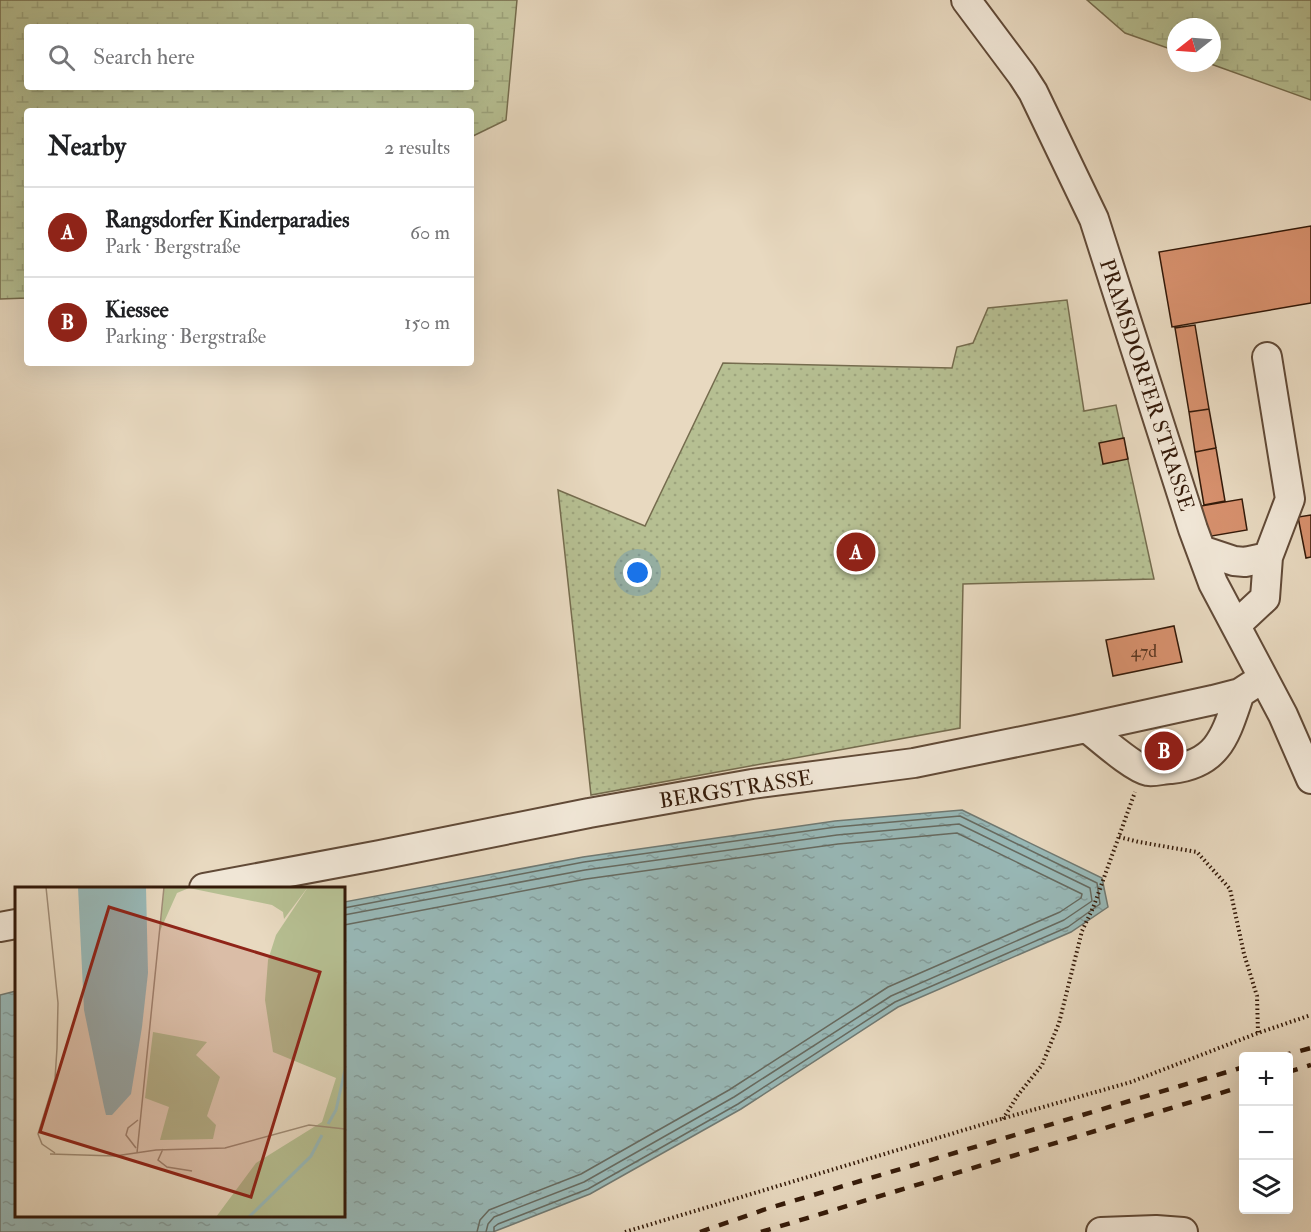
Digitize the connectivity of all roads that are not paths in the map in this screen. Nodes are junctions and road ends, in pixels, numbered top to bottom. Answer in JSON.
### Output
{"nodes":[{"id":1,"x":966,"y":0,"type":"edge"},
{"id":2,"x":1267,"y":357,"type":"dead end"},
{"id":3,"x":1200,"y":550,"type":"junction"},
{"id":4,"x":1268,"y":557,"type":"junction"},
{"id":5,"x":1236,"y":625,"type":"junction"},
{"id":6,"x":1251,"y":686,"type":"junction"},
{"id":7,"x":1088,"y":728,"type":"junction"},
{"id":8,"x":1311,"y":779,"type":"edge"},
{"id":9,"x":209,"y":887,"type":"edge"},
{"id":10,"x":15,"y":924,"type":"edge"},
{"id":11,"x":0,"y":927,"type":"edge"},
{"id":12,"x":1101,"y":1232,"type":"edge"},
{"id":13,"x":1183,"y":1232,"type":"edge"}],
"edges":[{"from":1,"to":3,"type":"street","name":"PRAMSDORFER STRASSE"},
{"from":2,"to":4,"type":"street"},
{"from":3,"to":4,"type":"street"},
{"from":3,"to":5,"type":"street","name":"PRAMSDORFER STRASSE"},
{"from":4,"to":5,"type":"street"},
{"from":5,"to":6,"type":"street","name":"PRAMSDORFER STRASSE"},
{"from":6,"to":7,"type":"street","name":"BERGSTRASSE"},
{"from":6,"to":7,"type":"street"},
{"from":6,"to":8,"type":"street","name":"PRAMSDORFER STRASSE"},
{"from":7,"to":9,"type":"street","name":"BERGSTRASSE"},
{"from":10,"to":11,"type":"street"},
{"from":12,"to":13,"type":"street"}]}
